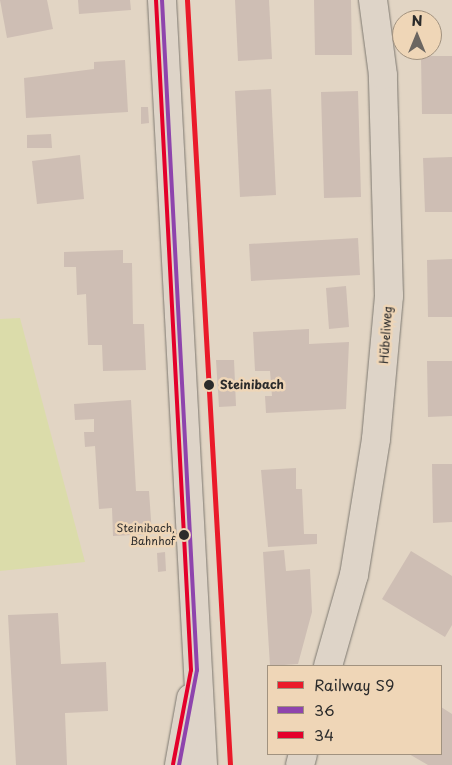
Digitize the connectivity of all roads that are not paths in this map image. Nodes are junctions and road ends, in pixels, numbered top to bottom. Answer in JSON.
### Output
{"nodes":[{"id":1,"x":162,"y":0,"type":"edge"},
{"id":2,"x":373,"y":0,"type":"edge"},
{"id":3,"x":328,"y":665,"type":"edge"},
{"id":4,"x":197,"y":670,"type":"junction"},
{"id":5,"x":180,"y":765,"type":"edge"},
{"id":6,"x":203,"y":765,"type":"edge"}],
"edges":[{"from":1,"to":4,"type":"main road"},
{"from":2,"to":3,"type":"main road","name":"Hübeliweg"},
{"from":4,"to":5,"type":"main road"},
{"from":4,"to":6,"type":"main road"}]}
